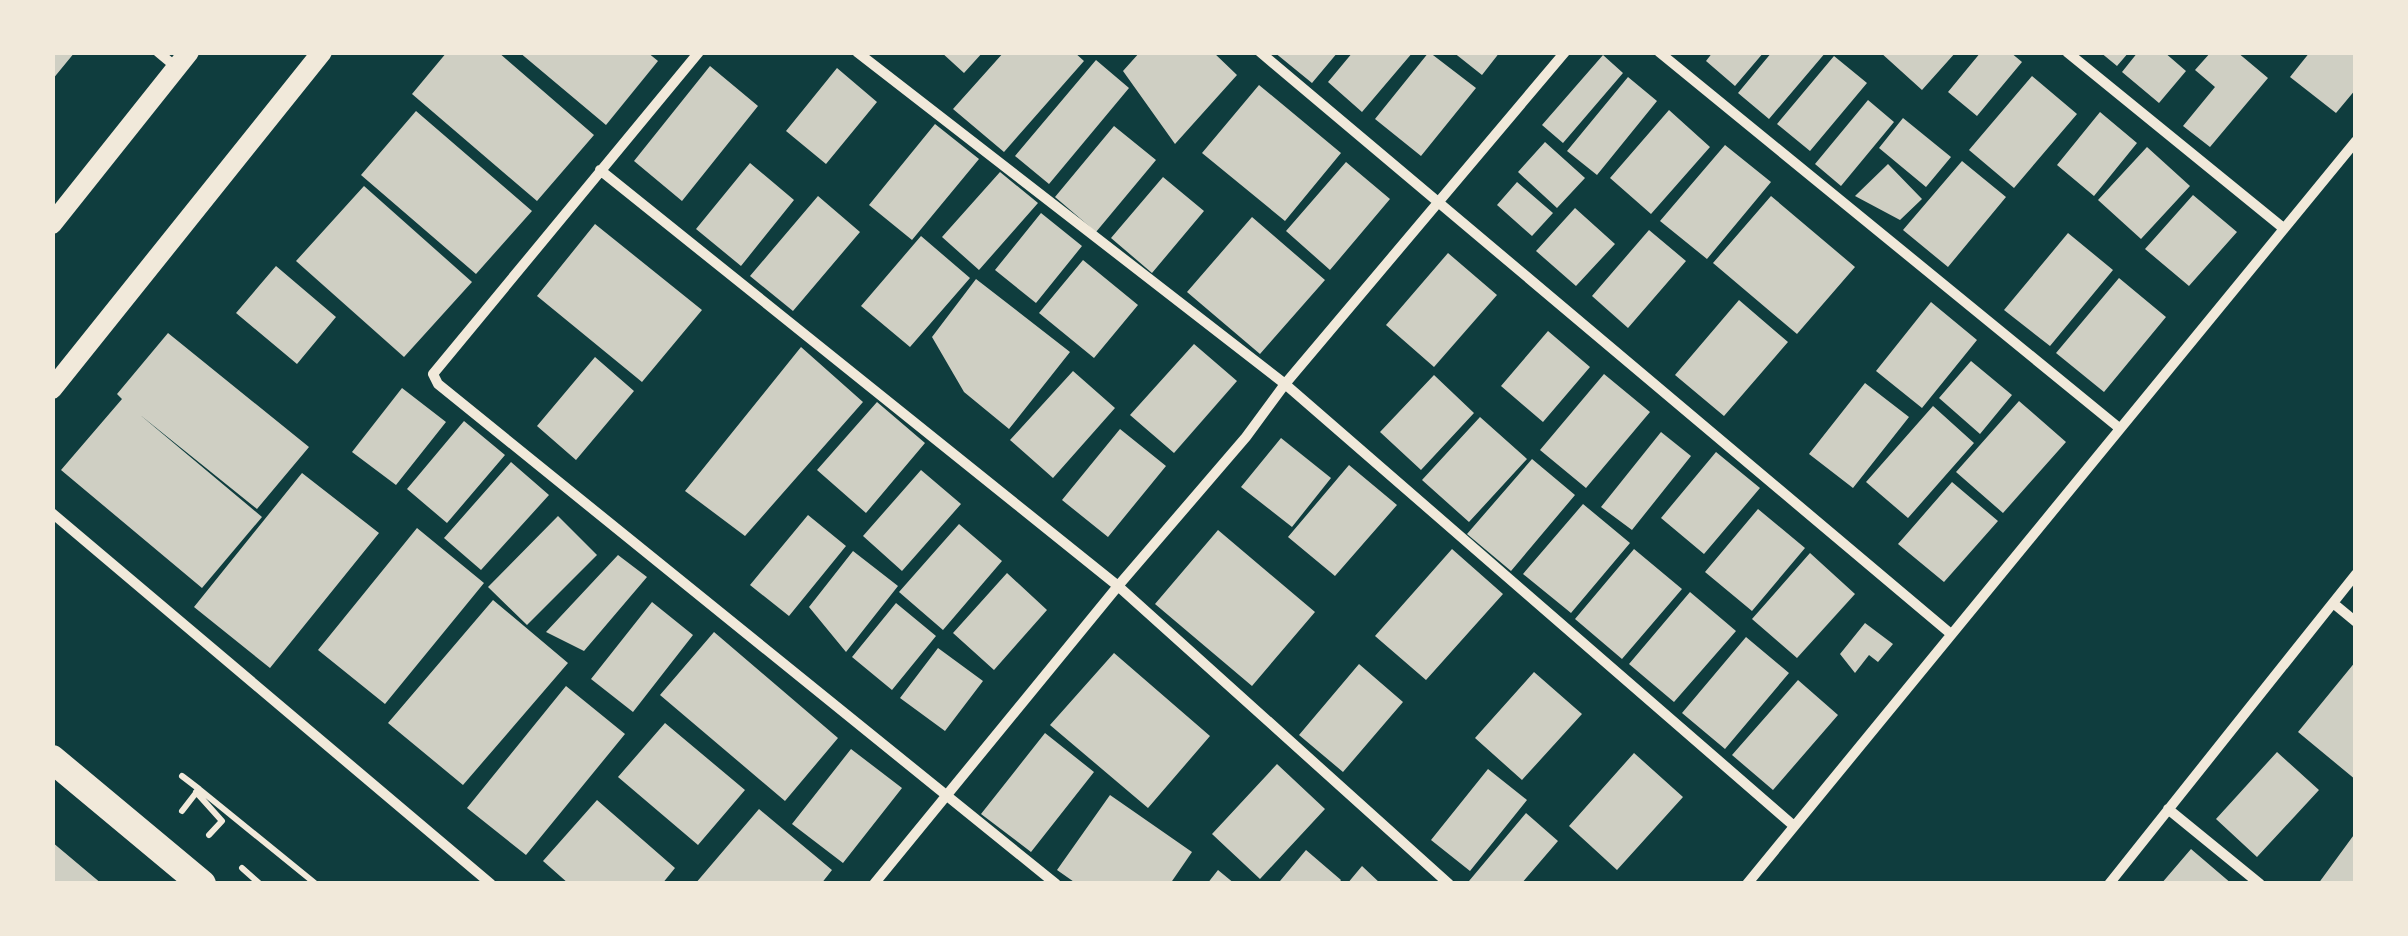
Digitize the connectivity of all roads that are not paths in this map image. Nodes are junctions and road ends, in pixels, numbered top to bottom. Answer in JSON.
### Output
{"nodes":[{"id":1,"x":158,"y":52,"type":"edge"},
{"id":2,"x":322,"y":52,"type":"edge"},
{"id":3,"x":700,"y":52,"type":"edge"},
{"id":4,"x":857,"y":52,"type":"edge"},
{"id":5,"x":1260,"y":52,"type":"edge"},
{"id":6,"x":1564,"y":52,"type":"edge"},
{"id":7,"x":1659,"y":52,"type":"edge"},
{"id":8,"x":2066,"y":52,"type":"edge"},
{"id":9,"x":183,"y":60,"type":"edge"},
{"id":10,"x":2356,"y":141,"type":"edge"},
{"id":11,"x":600,"y":170,"type":"junction"},
{"id":12,"x":1439,"y":204,"type":"junction"},
{"id":13,"x":52,"y":224,"type":"edge"},
{"id":14,"x":2282,"y":227,"type":"junction"},
{"id":15,"x":1285,"y":384,"type":"junction"},
{"id":16,"x":52,"y":389,"type":"edge"},
{"id":17,"x":2118,"y":428,"type":"junction"},
{"id":18,"x":52,"y":513,"type":"edge"},
{"id":19,"x":2356,"y":574,"type":"edge"},
{"id":20,"x":1118,"y":586,"type":"junction"},
{"id":21,"x":2333,"y":603,"type":"junction"},
{"id":22,"x":2356,"y":622,"type":"edge"},
{"id":23,"x":1951,"y":634,"type":"junction"},
{"id":24,"x":52,"y":759,"type":"edge"},
{"id":25,"x":948,"y":795,"type":"junction"},
{"id":26,"x":2168,"y":809,"type":"junction"},
{"id":27,"x":1794,"y":826,"type":"junction"},
{"id":28,"x":192,"y":875,"type":"edge"},
{"id":29,"x":490,"y":884,"type":"edge"},
{"id":30,"x":874,"y":884,"type":"edge"},
{"id":31,"x":1056,"y":884,"type":"edge"},
{"id":32,"x":1449,"y":884,"type":"edge"},
{"id":33,"x":1747,"y":884,"type":"edge"},
{"id":34,"x":2109,"y":884,"type":"edge"},
{"id":35,"x":2260,"y":884,"type":"edge"}],
"edges":[{"from":1,"to":9,"type":"street"},
{"from":2,"to":16,"type":"main road"},
{"from":3,"to":11,"type":"street"},
{"from":4,"to":15,"type":"street"},
{"from":5,"to":12,"type":"street"},
{"from":6,"to":12,"type":"street"},
{"from":7,"to":17,"type":"street"},
{"from":8,"to":14,"type":"street"},
{"from":9,"to":13,"type":"main road"},
{"from":10,"to":14,"type":"street"},
{"from":11,"to":20,"type":"street"},
{"from":11,"to":25,"type":"street"},
{"from":12,"to":15,"type":"street"},
{"from":12,"to":23,"type":"street"},
{"from":14,"to":17,"type":"street"},
{"from":15,"to":20,"type":"street"},
{"from":15,"to":27,"type":"street"},
{"from":17,"to":23,"type":"street"},
{"from":18,"to":29,"type":"street"},
{"from":19,"to":21,"type":"street"},
{"from":20,"to":25,"type":"street"},
{"from":20,"to":32,"type":"street"},
{"from":21,"to":22,"type":"street"},
{"from":21,"to":26,"type":"street"},
{"from":23,"to":27,"type":"street"},
{"from":24,"to":28,"type":"highway"},
{"from":25,"to":30,"type":"street"},
{"from":25,"to":31,"type":"street"},
{"from":26,"to":34,"type":"street"},
{"from":26,"to":35,"type":"street"},
{"from":27,"to":33,"type":"street"}]}
